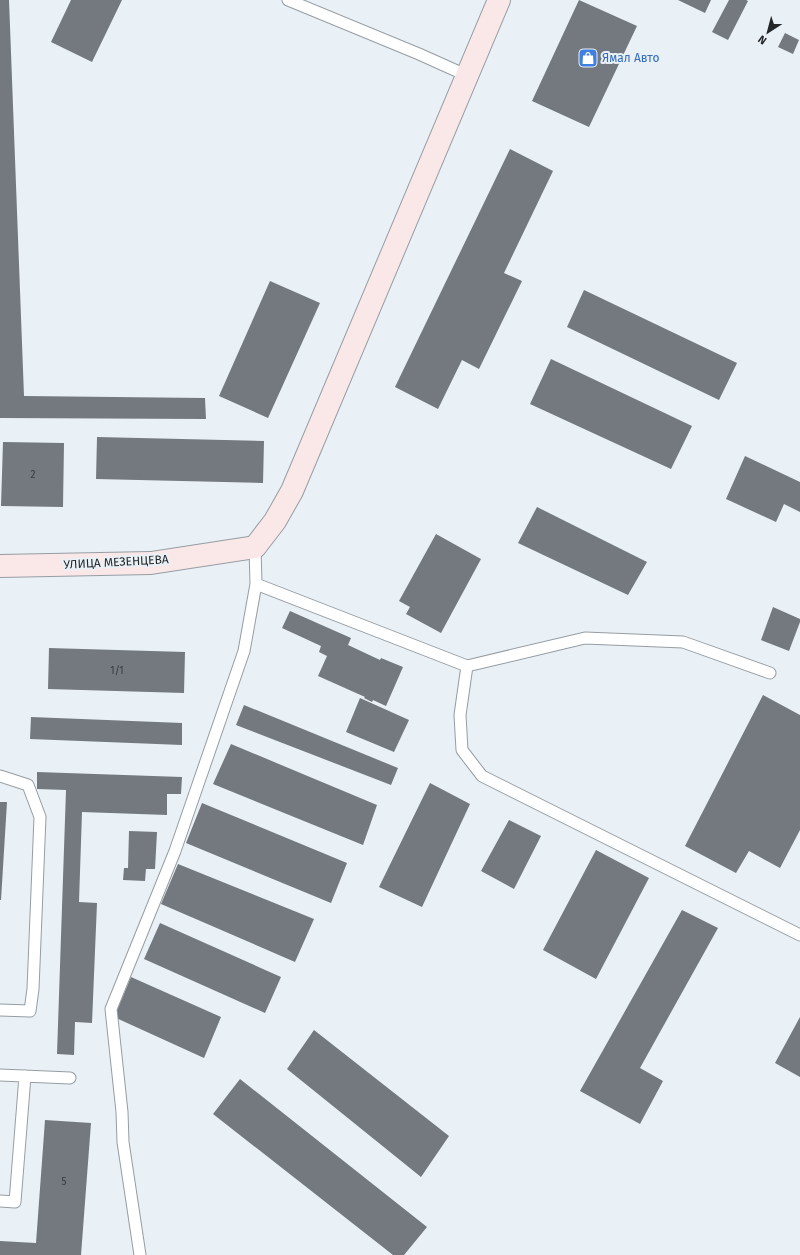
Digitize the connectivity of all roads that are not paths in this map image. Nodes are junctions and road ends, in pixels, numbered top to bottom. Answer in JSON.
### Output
{"nodes":[{"id":1,"x":288,"y":0,"type":"edge"},
{"id":2,"x":499,"y":0,"type":"edge"},
{"id":3,"x":468,"y":76,"type":"junction"},
{"id":4,"x":254,"y":547,"type":"junction"},
{"id":5,"x":0,"y":566,"type":"edge"},
{"id":6,"x":256,"y":584,"type":"junction"},
{"id":7,"x":467,"y":666,"type":"junction"},
{"id":8,"x":770,"y":673,"type":"dead end"},
{"id":9,"x":0,"y":776,"type":"edge"},
{"id":10,"x":800,"y":935,"type":"edge"},
{"id":11,"x":0,"y":1010,"type":"edge"},
{"id":12,"x":0,"y":1075,"type":"edge"},
{"id":13,"x":25,"y":1076,"type":"junction"},
{"id":14,"x":70,"y":1078,"type":"dead end"},
{"id":15,"x":0,"y":1201,"type":"edge"},
{"id":16,"x":140,"y":1255,"type":"edge"}],
"edges":[{"from":1,"to":3,"type":"lane"},
{"from":2,"to":3,"type":"main road"},
{"from":3,"to":4,"type":"main road"},
{"from":4,"to":5,"type":"main road","name":"УЛИЦА МЕЗЕНЦЕВА"},
{"from":4,"to":6,"type":"lane"},
{"from":6,"to":7,"type":"lane"},
{"from":6,"to":16,"type":"lane"},
{"from":7,"to":8,"type":"lane"},
{"from":7,"to":10,"type":"lane"},
{"from":9,"to":11,"type":"lane"},
{"from":12,"to":13,"type":"lane"},
{"from":13,"to":14,"type":"lane"},
{"from":13,"to":15,"type":"lane"}]}
